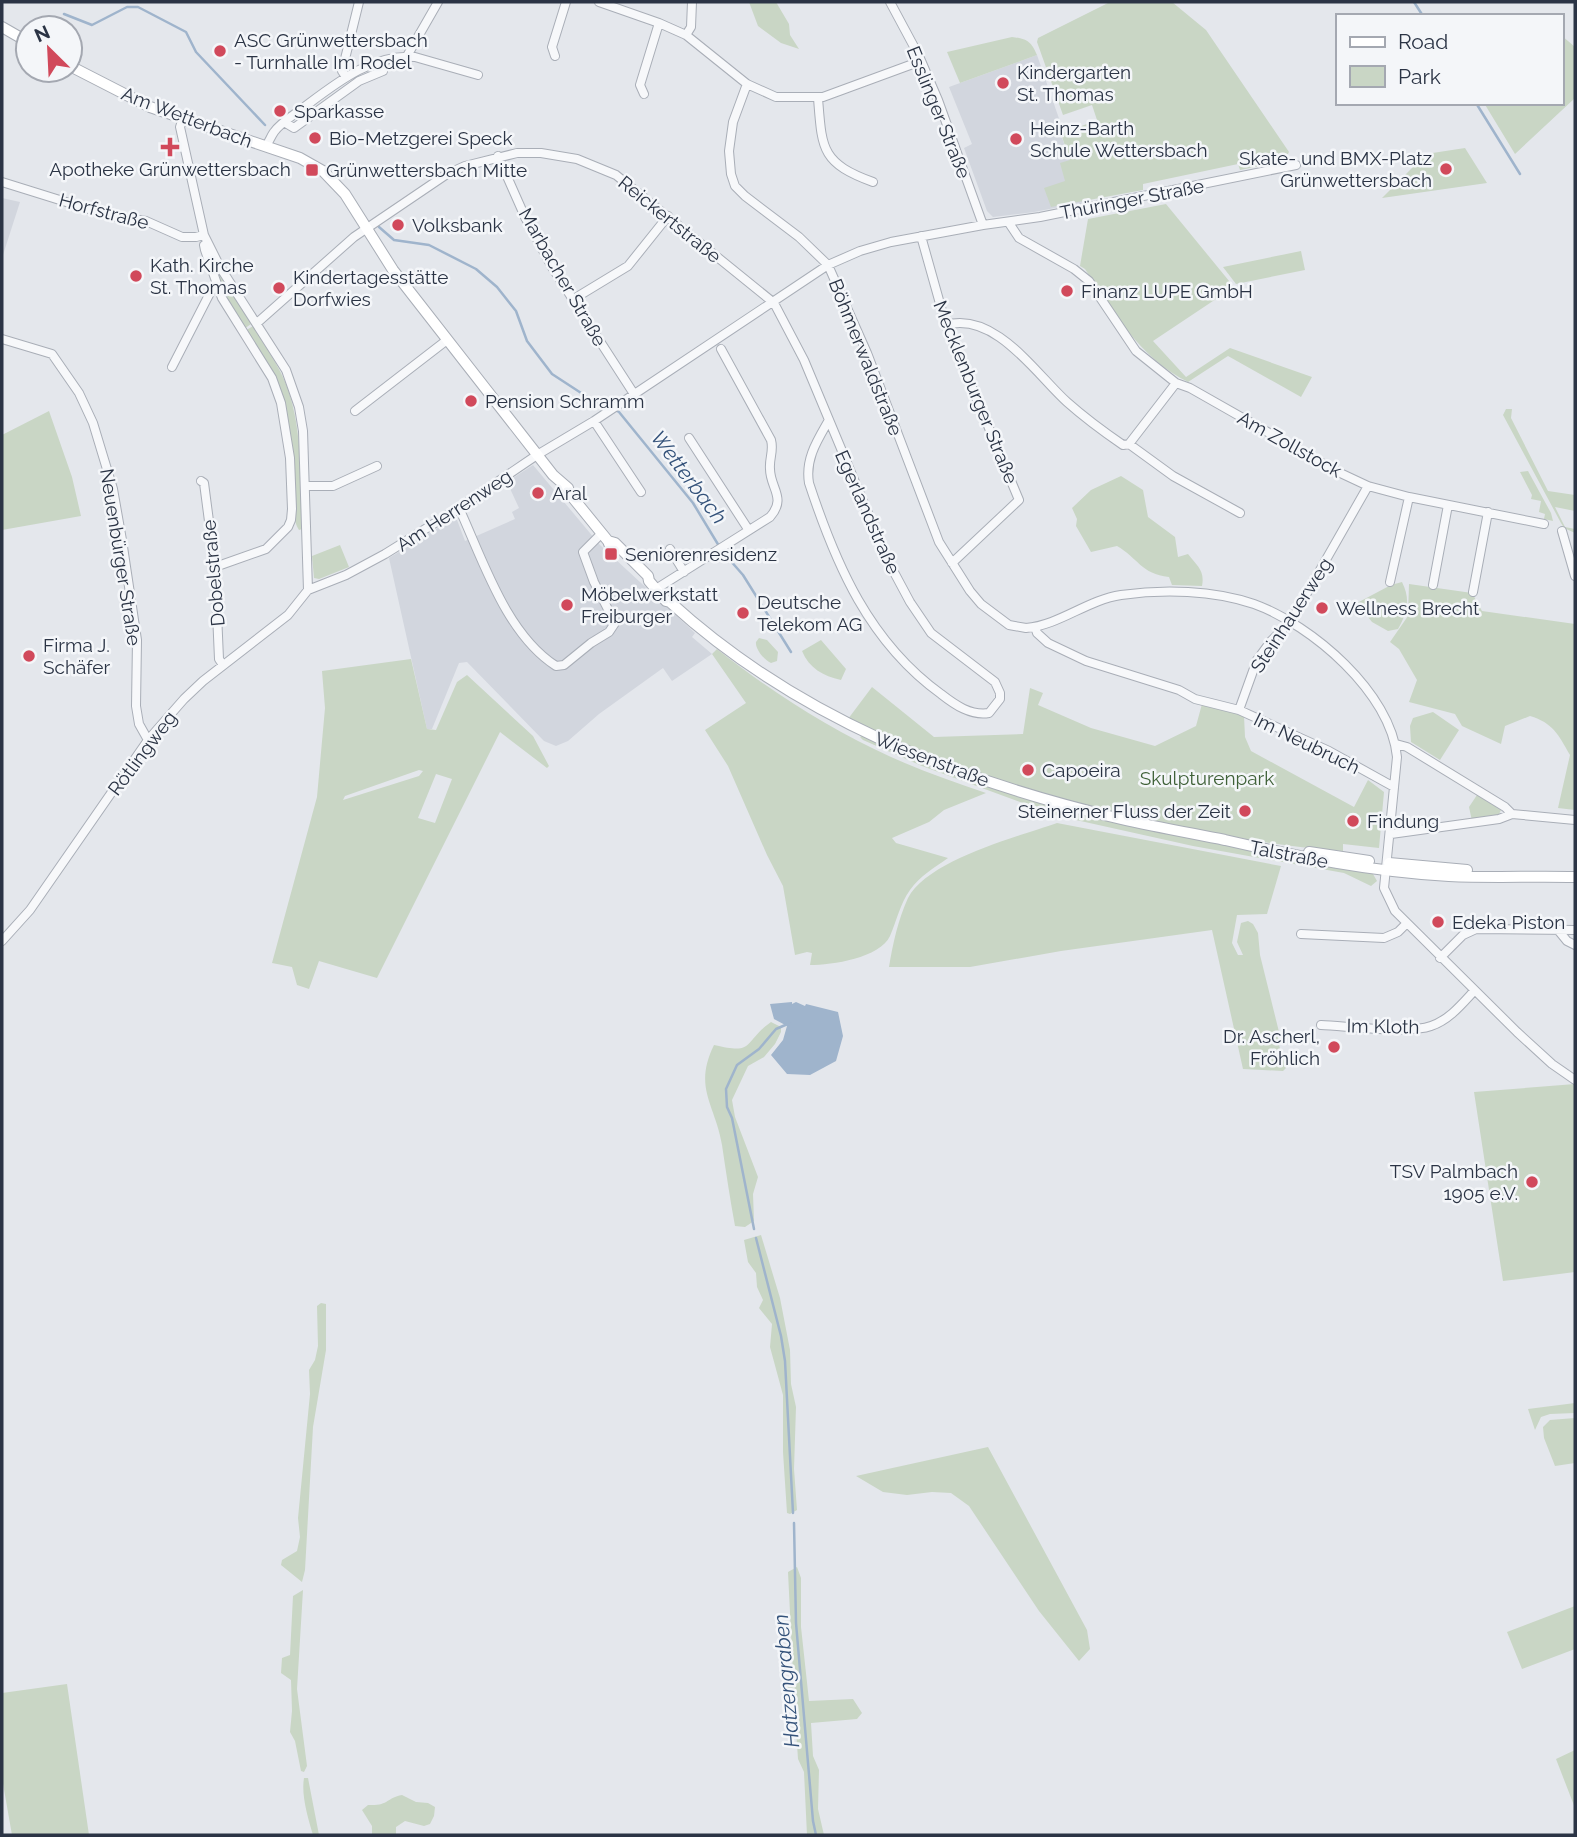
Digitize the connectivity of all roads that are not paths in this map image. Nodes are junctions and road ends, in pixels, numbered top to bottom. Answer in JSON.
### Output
{"nodes":[{"id":1,"x":359,"y":2,"type":"edge"},
{"id":2,"x":438,"y":2,"type":"edge"},
{"id":3,"x":566,"y":2,"type":"edge"},
{"id":4,"x":599,"y":2,"type":"edge"},
{"id":5,"x":692,"y":2,"type":"edge"},
{"id":6,"x":890,"y":2,"type":"edge"},
{"id":7,"x":659,"y":23,"type":"junction"},
{"id":8,"x":685,"y":35,"type":"junction"},
{"id":9,"x":407,"y":56,"type":"junction"},
{"id":10,"x":555,"y":56,"type":"dead end"},
{"id":11,"x":921,"y":61,"type":"junction"},
{"id":12,"x":383,"y":71,"type":"dead end"},
{"id":13,"x":84,"y":73,"type":"edge"},
{"id":14,"x":478,"y":75,"type":"dead end"},
{"id":15,"x":346,"y":77,"type":"junction"},
{"id":16,"x":747,"y":85,"type":"junction"},
{"id":17,"x":644,"y":94,"type":"dead end"},
{"id":18,"x":818,"y":98,"type":"junction"},
{"id":19,"x":183,"y":118,"type":"junction"},
{"id":20,"x":284,"y":122,"type":"junction"},
{"id":21,"x":266,"y":146,"type":"junction"},
{"id":22,"x":498,"y":156,"type":"junction"},
{"id":23,"x":1296,"y":165,"type":"dead end"},
{"id":24,"x":2,"y":182,"type":"edge"},
{"id":25,"x":873,"y":182,"type":"dead end"},
{"id":26,"x":668,"y":216,"type":"junction"},
{"id":27,"x":1009,"y":223,"type":"junction"},
{"id":28,"x":983,"y":225,"type":"junction"},
{"id":29,"x":366,"y":229,"type":"junction"},
{"id":30,"x":921,"y":236,"type":"junction"},
{"id":31,"x":206,"y":239,"type":"junction"},
{"id":32,"x":828,"y":265,"type":"junction"},
{"id":33,"x":216,"y":286,"type":"junction"},
{"id":34,"x":572,"y":300,"type":"junction"},
{"id":35,"x":774,"y":303,"type":"junction"},
{"id":36,"x":257,"y":323,"type":"junction"},
{"id":37,"x":946,"y":325,"type":"junction"},
{"id":38,"x":2,"y":339,"type":"edge"},
{"id":39,"x":447,"y":340,"type":"junction"},
{"id":40,"x":720,"y":349,"type":"dead end"},
{"id":41,"x":172,"y":368,"type":"dead end"},
{"id":42,"x":1176,"y":383,"type":"junction"},
{"id":43,"x":634,"y":394,"type":"junction"},
{"id":44,"x":355,"y":411,"type":"dead end"},
{"id":45,"x":829,"y":420,"type":"junction"},
{"id":46,"x":594,"y":421,"type":"junction"},
{"id":47,"x":689,"y":438,"type":"dead end"},
{"id":48,"x":1129,"y":444,"type":"junction"},
{"id":49,"x":537,"y":455,"type":"junction"},
{"id":50,"x":377,"y":466,"type":"dead end"},
{"id":51,"x":201,"y":481,"type":"dead end"},
{"id":52,"x":304,"y":486,"type":"junction"},
{"id":53,"x":1368,"y":486,"type":"junction"},
{"id":54,"x":641,"y":492,"type":"dead end"},
{"id":55,"x":1409,"y":498,"type":"junction"},
{"id":56,"x":1448,"y":505,"type":"junction"},
{"id":57,"x":459,"y":508,"type":"junction"},
{"id":58,"x":1488,"y":512,"type":"junction"},
{"id":59,"x":1240,"y":513,"type":"dead end"},
{"id":60,"x":1544,"y":524,"type":"dead end"},
{"id":61,"x":748,"y":530,"type":"junction"},
{"id":62,"x":1562,"y":531,"type":"dead end"},
{"id":63,"x":605,"y":537,"type":"junction"},
{"id":64,"x":670,"y":549,"type":"dead end"},
{"id":65,"x":952,"y":563,"type":"junction"},
{"id":66,"x":215,"y":567,"type":"junction"},
{"id":67,"x":684,"y":572,"type":"junction"},
{"id":68,"x":1575,"y":576,"type":"edge"},
{"id":69,"x":1390,"y":582,"type":"dead end"},
{"id":70,"x":1433,"y":585,"type":"dead end"},
{"id":71,"x":655,"y":587,"type":"junction"},
{"id":72,"x":309,"y":590,"type":"junction"},
{"id":73,"x":1474,"y":592,"type":"dead end"},
{"id":74,"x":1291,"y":621,"type":"junction"},
{"id":75,"x":1029,"y":628,"type":"junction"},
{"id":76,"x":223,"y":665,"type":"junction"},
{"id":77,"x":1239,"y":710,"type":"junction"},
{"id":78,"x":148,"y":740,"type":"junction"},
{"id":79,"x":1396,"y":744,"type":"junction"},
{"id":80,"x":1394,"y":787,"type":"junction"},
{"id":81,"x":1512,"y":814,"type":"junction"},
{"id":82,"x":1575,"y":820,"type":"edge"},
{"id":83,"x":1391,"y":834,"type":"junction"},
{"id":84,"x":1227,"y":841,"type":"joint"},
{"id":85,"x":1387,"y":866,"type":"junction"},
{"id":86,"x":1575,"y":877,"type":"edge"},
{"id":87,"x":1406,"y":924,"type":"junction"},
{"id":88,"x":1558,"y":930,"type":"junction"},
{"id":89,"x":1575,"y":930,"type":"edge"},
{"id":90,"x":1301,"y":934,"type":"dead end"},
{"id":91,"x":2,"y":941,"type":"edge"},
{"id":92,"x":1575,"y":945,"type":"edge"},
{"id":93,"x":1440,"y":958,"type":"junction"},
{"id":94,"x":1474,"y":991,"type":"junction"},
{"id":95,"x":1321,"y":1025,"type":"dead end"},
{"id":96,"x":1575,"y":1080,"type":"edge"}],
"edges":[{"from":1,"to":15,"type":"street"},
{"from":2,"to":9,"type":"street"},
{"from":3,"to":10,"type":"street"},
{"from":4,"to":7,"type":"street"},
{"from":5,"to":8,"type":"street"},
{"from":6,"to":11,"type":"street","name":"Esslinger Straße"},
{"from":7,"to":8,"type":"street"},
{"from":7,"to":17,"type":"street"},
{"from":8,"to":16,"type":"street"},
{"from":9,"to":14,"type":"street"},
{"from":9,"to":15,"type":"street"},
{"from":11,"to":18,"type":"street"},
{"from":11,"to":28,"type":"street","name":"Esslinger Straße"},
{"from":12,"to":20,"type":"street"},
{"from":13,"to":19,"type":"main road","name":"Am Wetterbach"},
{"from":15,"to":20,"type":"street"},
{"from":16,"to":18,"type":"street"},
{"from":16,"to":32,"type":"street","name":"Böhmerwaldstraße"},
{"from":18,"to":25,"type":"street"},
{"from":19,"to":21,"type":"main road","name":"Am Wetterbach"},
{"from":19,"to":31,"type":"street"},
{"from":20,"to":21,"type":"street"},
{"from":21,"to":29,"type":"main road","name":"Wiesenstraße"},
{"from":22,"to":26,"type":"street","name":"Reickertstraße"},
{"from":22,"to":29,"type":"street","name":"Reickertstraße"},
{"from":22,"to":34,"type":"street","name":"Marbacher Straße"},
{"from":23,"to":27,"type":"street","name":"Thüringer Straße"},
{"from":24,"to":31,"type":"street","name":"Horfstraße"},
{"from":26,"to":34,"type":"street"},
{"from":26,"to":35,"type":"street","name":"Reickertstraße"},
{"from":27,"to":28,"type":"street","name":"Thüringer Straße"},
{"from":27,"to":42,"type":"street"},
{"from":28,"to":30,"type":"street","name":"Thüringer Straße"},
{"from":29,"to":36,"type":"street","name":"Reickertstraße"},
{"from":29,"to":39,"type":"main road","name":"Wiesenstraße"},
{"from":30,"to":32,"type":"street","name":"Thüringer Straße"},
{"from":30,"to":37,"type":"street","name":"Mecklenburger Straße"},
{"from":31,"to":33,"type":"street"},
{"from":31,"to":36,"type":"street"},
{"from":32,"to":35,"type":"street","name":"Am Herrenweg"},
{"from":32,"to":65,"type":"street","name":"Böhmerwaldstraße"},
{"from":33,"to":41,"type":"street"},
{"from":33,"to":66,"type":"street"},
{"from":34,"to":43,"type":"street","name":"Marbacher Straße"},
{"from":35,"to":43,"type":"street","name":"Am Herrenweg"},
{"from":35,"to":45,"type":"street","name":"Egerlandstraße"},
{"from":36,"to":52,"type":"street"},
{"from":37,"to":48,"type":"street"},
{"from":37,"to":65,"type":"street","name":"Mecklenburger Straße"},
{"from":38,"to":78,"type":"street","name":"Neuenbürger Straße"},
{"from":39,"to":44,"type":"street"},
{"from":39,"to":49,"type":"main road","name":"Wiesenstraße"},
{"from":40,"to":61,"type":"street"},
{"from":42,"to":48,"type":"street"},
{"from":42,"to":53,"type":"street","name":"Am Zollstock"},
{"from":43,"to":46,"type":"street","name":"Am Herrenweg"},
{"from":45,"to":45,"type":"street","name":"Egerlandstraße"},
{"from":46,"to":49,"type":"street","name":"Am Herrenweg"},
{"from":46,"to":54,"type":"street"},
{"from":47,"to":61,"type":"street"},
{"from":48,"to":59,"type":"street"},
{"from":49,"to":57,"type":"street","name":"Am Herrenweg"},
{"from":49,"to":63,"type":"main road","name":"Wiesenstraße"},
{"from":50,"to":52,"type":"street"},
{"from":51,"to":66,"type":"street","name":"Dobelstraße"},
{"from":52,"to":72,"type":"street"},
{"from":53,"to":55,"type":"street","name":"Am Zollstock"},
{"from":53,"to":74,"type":"street","name":"Steinhauerweg"},
{"from":55,"to":56,"type":"street","name":"Am Zollstock"},
{"from":55,"to":69,"type":"street"},
{"from":56,"to":58,"type":"street","name":"Am Zollstock"},
{"from":56,"to":70,"type":"street"},
{"from":57,"to":63,"type":"street"},
{"from":57,"to":72,"type":"street","name":"Am Herrenweg"},
{"from":58,"to":60,"type":"street","name":"Am Zollstock"},
{"from":58,"to":73,"type":"street"},
{"from":61,"to":67,"type":"street"},
{"from":62,"to":68,"type":"street"},
{"from":63,"to":71,"type":"main road","name":"Wiesenstraße"},
{"from":64,"to":67,"type":"street"},
{"from":65,"to":75,"type":"street","name":"Böhmerwaldstraße"},
{"from":66,"to":76,"type":"street","name":"Dobelstraße"},
{"from":67,"to":71,"type":"street"},
{"from":71,"to":84,"type":"main road","name":"Wiesenstraße"},
{"from":72,"to":76,"type":"street","name":"Rötlingweg"},
{"from":74,"to":75,"type":"street"},
{"from":74,"to":77,"type":"street","name":"Steinhauerweg"},
{"from":74,"to":79,"type":"street"},
{"from":75,"to":77,"type":"street","name":"Im Neubruch"},
{"from":76,"to":78,"type":"street","name":"Rötlingweg"},
{"from":77,"to":80,"type":"street","name":"Im Neubruch"},
{"from":78,"to":91,"type":"street","name":"Rötlingweg"},
{"from":79,"to":80,"type":"street"},
{"from":79,"to":81,"type":"street"},
{"from":80,"to":83,"type":"street"},
{"from":81,"to":82,"type":"street"},
{"from":81,"to":83,"type":"street"},
{"from":83,"to":85,"type":"street"},
{"from":84,"to":85,"type":"main road","name":"Talstraße"},
{"from":85,"to":86,"type":"main road","name":"Talstraße"},
{"from":85,"to":87,"type":"street"},
{"from":87,"to":90,"type":"street"},
{"from":87,"to":93,"type":"street"},
{"from":88,"to":89,"type":"street"},
{"from":88,"to":92,"type":"street"},
{"from":88,"to":93,"type":"street"},
{"from":93,"to":94,"type":"street"},
{"from":94,"to":95,"type":"street","name":"Im Kloth"},
{"from":94,"to":96,"type":"street"}]}
